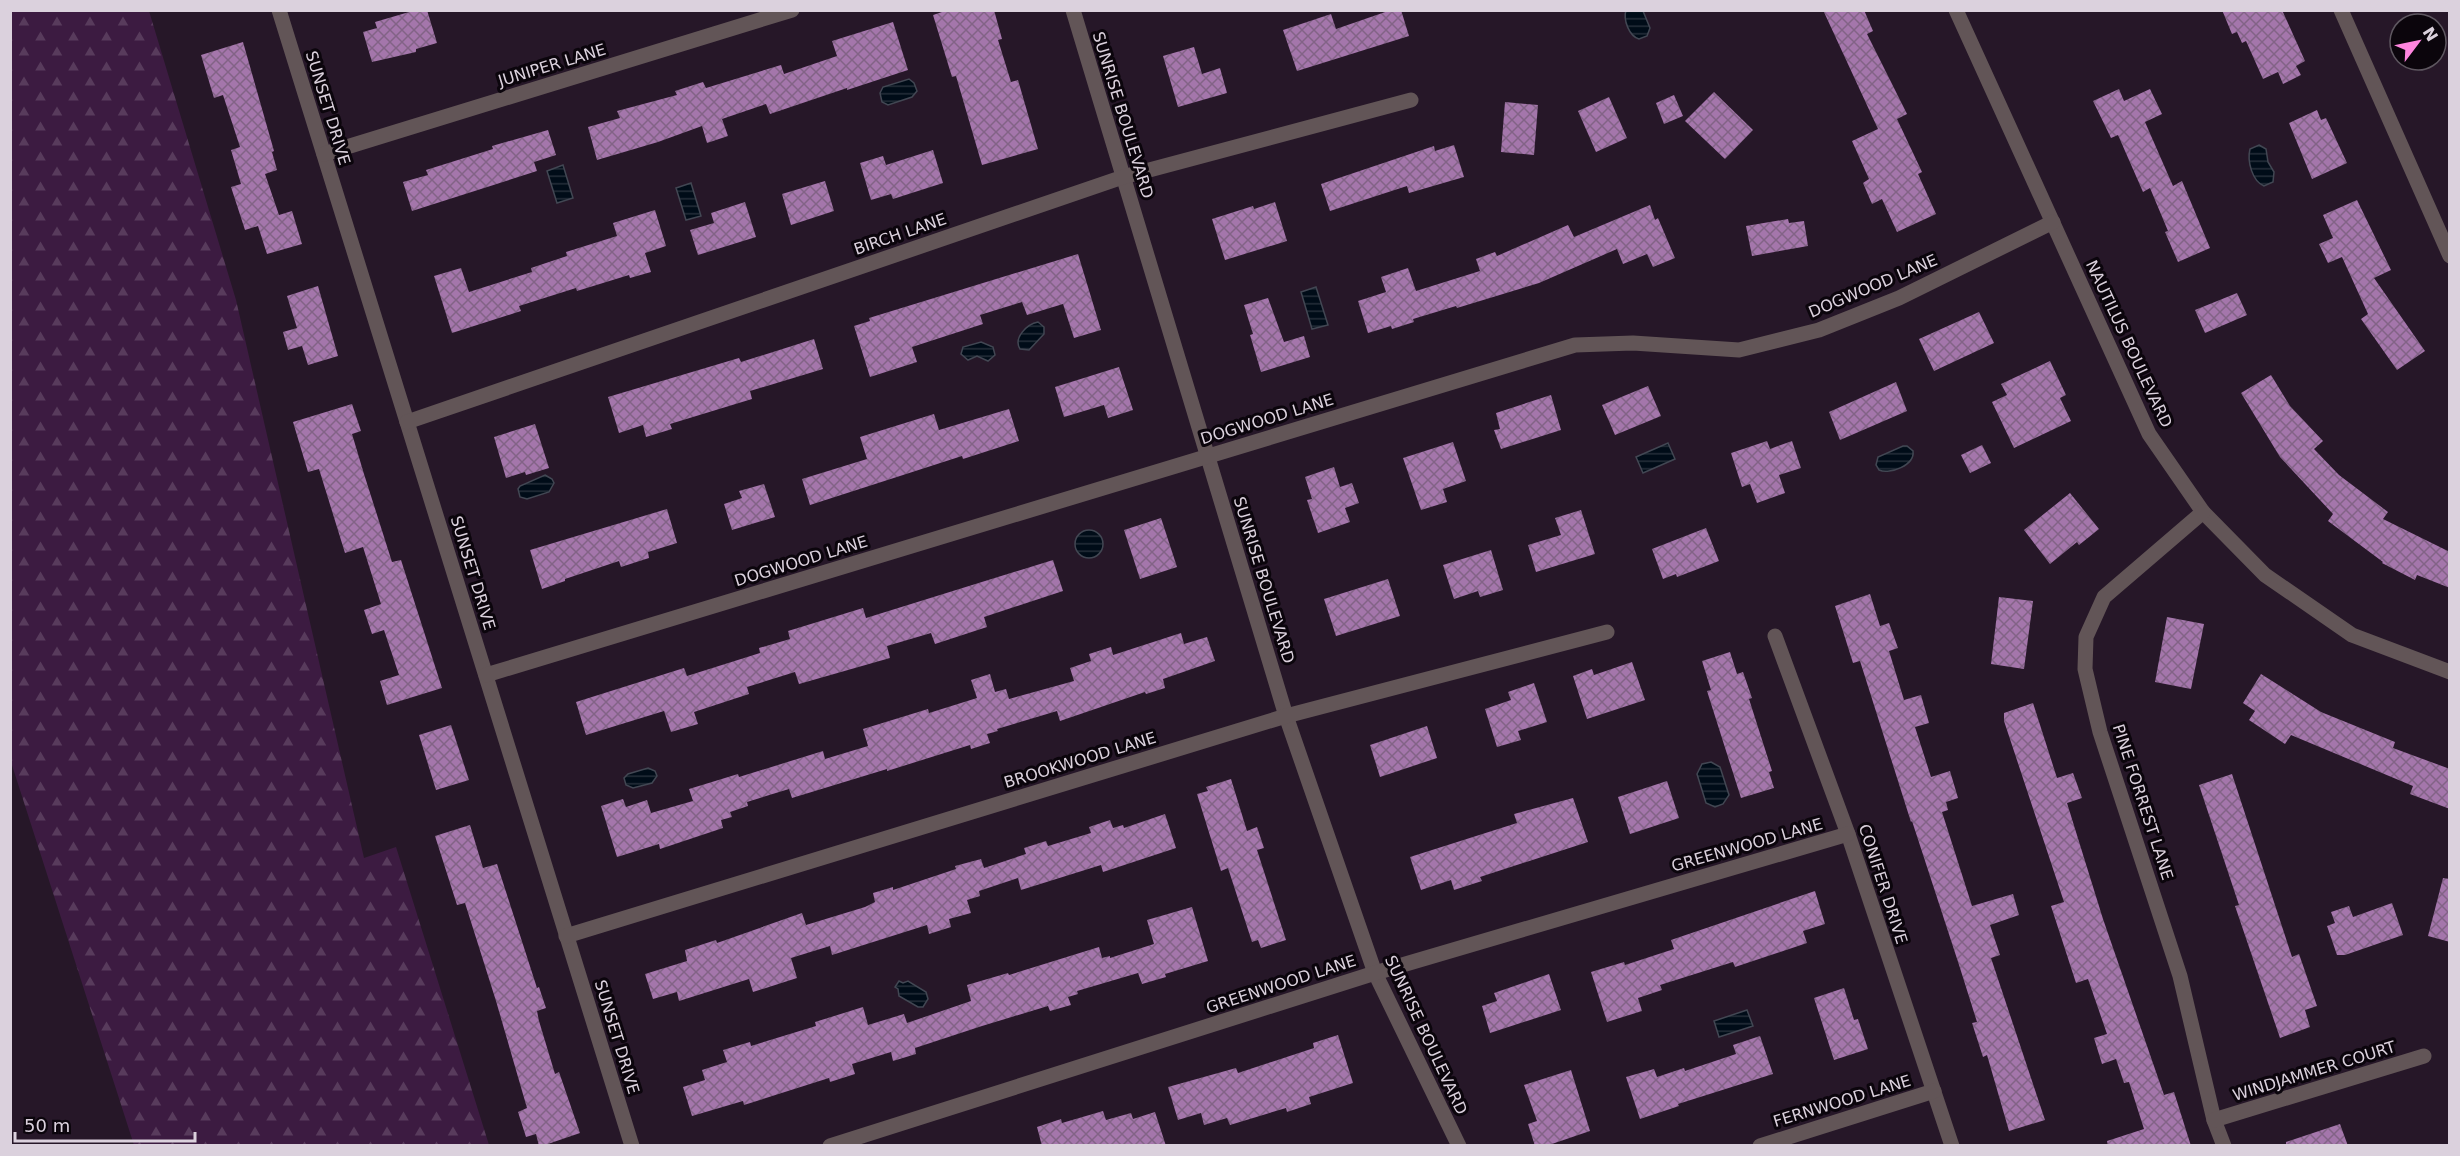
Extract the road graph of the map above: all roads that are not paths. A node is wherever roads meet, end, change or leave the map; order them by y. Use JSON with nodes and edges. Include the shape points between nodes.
{"nodes":[{"id":1,"x":279,"y":10,"type":"edge"},
{"id":2,"x":792,"y":10,"type":"edge"},
{"id":3,"x":1072,"y":10,"type":"edge"},
{"id":4,"x":1956,"y":10,"type":"edge"},
{"id":5,"x":2341,"y":10,"type":"edge"},
{"id":6,"x":1411,"y":100,"type":"dead end"},
{"id":7,"x":324,"y":154,"type":"junction"},
{"id":8,"x":1123,"y":177,"type":"junction"},
{"id":9,"x":2053,"y":222,"type":"junction"},
{"id":10,"x":2450,"y":256,"type":"edge"},
{"id":11,"x":407,"y":422,"type":"junction"},
{"id":12,"x":1207,"y":456,"type":"junction"},
{"id":13,"x":2203,"y":512,"type":"junction"},
{"id":14,"x":1607,"y":632,"type":"dead end"},
{"id":15,"x":1775,"y":636,"type":"dead end"},
{"id":16,"x":2450,"y":672,"type":"edge"},
{"id":17,"x":486,"y":675,"type":"junction"},
{"id":18,"x":1286,"y":716,"type":"junction"},
{"id":19,"x":1848,"y":834,"type":"junction"},
{"id":20,"x":567,"y":936,"type":"junction"},
{"id":21,"x":1375,"y":973,"type":"junction"},
{"id":22,"x":2424,"y":1056,"type":"dead end"},
{"id":23,"x":1934,"y":1091,"type":"junction"},
{"id":24,"x":2214,"y":1120,"type":"junction"},
{"id":25,"x":632,"y":1146,"type":"edge"},
{"id":26,"x":830,"y":1146,"type":"edge"},
{"id":27,"x":1458,"y":1146,"type":"edge"},
{"id":28,"x":1760,"y":1146,"type":"edge"},
{"id":29,"x":1952,"y":1146,"type":"edge"},
{"id":30,"x":2224,"y":1146,"type":"edge"}],
"edges":[{"from":1,"to":7,"type":"street","name":"SUNSET DRIVE"},
{"from":2,"to":7,"type":"street","name":"JUNIPER LANE"},
{"from":3,"to":8,"type":"street","name":"SUNRISE BOULEVARD"},
{"from":4,"to":9,"type":"street","name":"NAUTILUS BOULEVARD"},
{"from":5,"to":10,"type":"street"},
{"from":6,"to":8,"type":"street","name":"BIRCH LANE"},
{"from":7,"to":11,"type":"street","name":"SUNSET DRIVE"},
{"from":8,"to":11,"type":"street","name":"BIRCH LANE"},
{"from":8,"to":12,"type":"street","name":"SUNRISE BOULEVARD"},
{"from":9,"to":12,"type":"street","name":"DOGWOOD LANE","via":[[1899,298],[1819,330],[1739,350],[1633,343],[1575,345]]},
{"from":9,"to":13,"type":"street","name":"NAUTILUS BOULEVARD","via":[[2149,434]]},
{"from":11,"to":17,"type":"street","name":"SUNSET DRIVE"},
{"from":12,"to":17,"type":"street","name":"DOGWOOD LANE"},
{"from":12,"to":18,"type":"street","name":"SUNRISE BOULEVARD"},
{"from":13,"to":16,"type":"street","name":"NAUTILUS BOULEVARD","via":[[2265,575],[2352,635]]},
{"from":13,"to":24,"type":"street","name":"PINE FORREST LANE","via":[[2104,597],[2086,637],[2085,669],[2100,732],[2180,976]]},
{"from":14,"to":18,"type":"street","name":"BROOKWOOD LANE"},
{"from":15,"to":19,"type":"street","name":"CONIFER DRIVE"},
{"from":17,"to":20,"type":"street","name":"SUNSET DRIVE"},
{"from":18,"to":20,"type":"street","name":"BROOKWOOD LANE"},
{"from":18,"to":21,"type":"street","name":"SUNRISE BOULEVARD"},
{"from":19,"to":21,"type":"street","name":"GREENWOOD LANE"},
{"from":19,"to":23,"type":"street","name":"CONIFER DRIVE"},
{"from":20,"to":25,"type":"street","name":"SUNSET DRIVE"},
{"from":21,"to":26,"type":"street","name":"GREENWOOD LANE"},
{"from":21,"to":27,"type":"street","name":"SUNRISE BOULEVARD"},
{"from":22,"to":24,"type":"street","name":"WINDJAMMER COURT"},
{"from":23,"to":28,"type":"street","name":"FERNWOOD LANE"},
{"from":23,"to":29,"type":"street","name":"CONIFER DRIVE"},
{"from":24,"to":30,"type":"street","name":"PINE FORREST LANE"}]}
